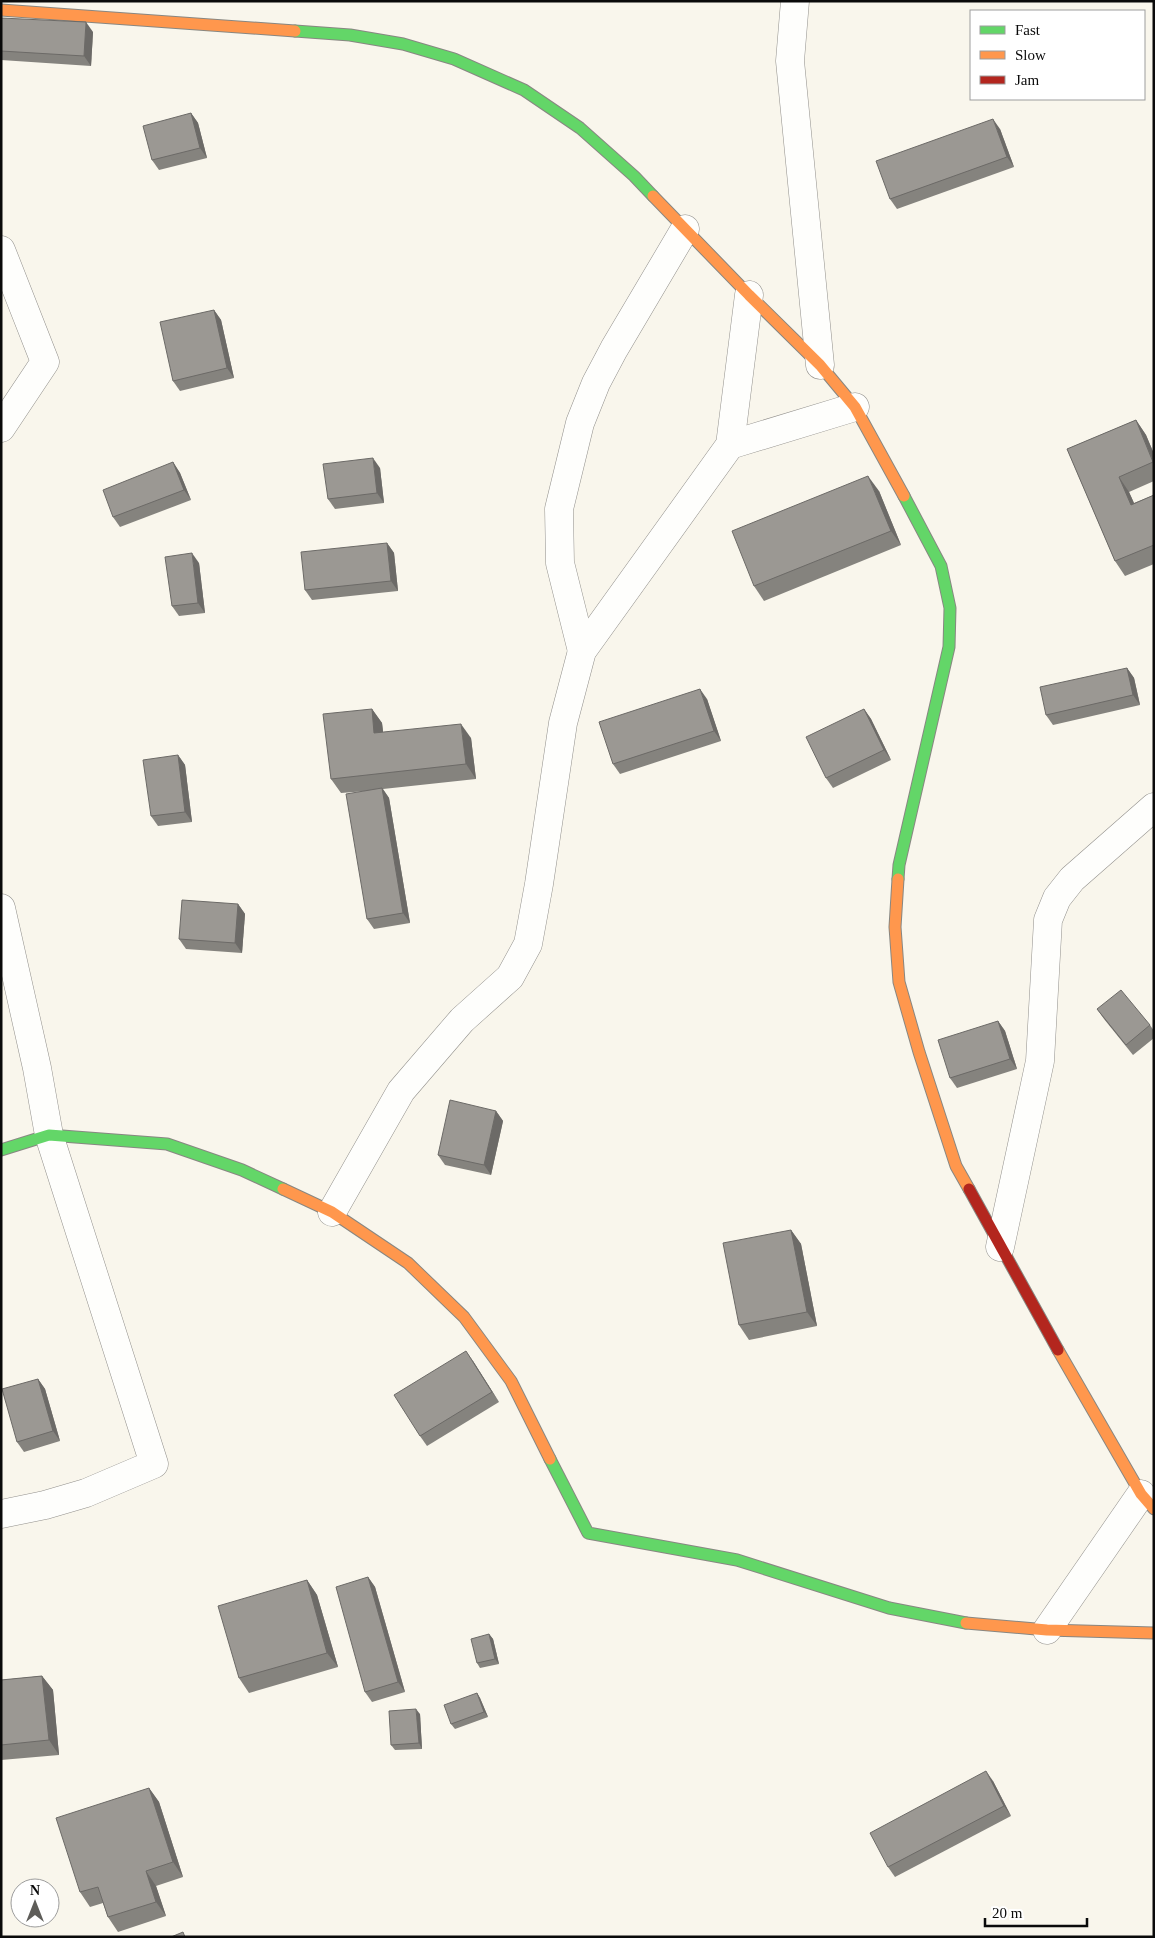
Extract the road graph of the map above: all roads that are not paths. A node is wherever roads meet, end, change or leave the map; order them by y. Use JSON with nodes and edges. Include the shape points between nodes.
{"nodes":[{"id":1,"x":795,"y":1,"type":"edge"},
{"id":2,"x":1,"y":10,"type":"edge"},
{"id":3,"x":685,"y":229,"type":"junction"},
{"id":4,"x":1,"y":250,"type":"edge"},
{"id":5,"x":749,"y":295,"type":"junction"},
{"id":6,"x":820,"y":365,"type":"junction"},
{"id":7,"x":855,"y":407,"type":"junction"},
{"id":8,"x":1,"y":428,"type":"edge"},
{"id":9,"x":730,"y":445,"type":"junction"},
{"id":10,"x":582,"y":651,"type":"junction"},
{"id":11,"x":1154,"y":807,"type":"edge"},
{"id":12,"x":1,"y":908,"type":"edge"},
{"id":13,"x":49,"y":1135,"type":"junction"},
{"id":14,"x":1,"y":1150,"type":"edge"},
{"id":15,"x":332,"y":1212,"type":"junction"},
{"id":16,"x":1000,"y":1247,"type":"junction"},
{"id":17,"x":1148,"y":1502,"type":"edge"},
{"id":18,"x":1,"y":1514,"type":"edge"},
{"id":19,"x":1047,"y":1630,"type":"junction"},
{"id":20,"x":1154,"y":1633,"type":"edge"}],
"edges":[{"from":1,"to":6,"type":"street","via":[[790,61]]},
{"from":2,"to":3,"type":"street","via":[[350,34],[403,44],[454,59],[524,90],[580,128],[634,176]]},
{"from":3,"to":5,"type":"street"},
{"from":3,"to":10,"type":"street","via":[[596,383],[580,423],[559,509],[560,563]]},
{"from":4,"to":8,"type":"street","via":[[45,362]]},
{"from":5,"to":6,"type":"street"},
{"from":5,"to":9,"type":"street"},
{"from":6,"to":7,"type":"street"},
{"from":7,"to":9,"type":"street"},
{"from":7,"to":16,"type":"street","via":[[941,566],[950,608],[949,647],[899,865],[895,927],[899,982],[956,1166]]},
{"from":9,"to":10,"type":"street"},
{"from":10,"to":15,"type":"street","via":[[563,723],[528,944],[510,977],[462,1020],[402,1091]]},
{"from":11,"to":16,"type":"street","via":[[1072,879],[1057,898],[1048,920],[1040,1061]]},
{"from":12,"to":13,"type":"street"},
{"from":13,"to":14,"type":"street"},
{"from":13,"to":15,"type":"street","via":[[167,1144],[242,1170]]},
{"from":13,"to":18,"type":"street","via":[[154,1464],[86,1493]]},
{"from":15,"to":19,"type":"street","via":[[408,1263],[464,1317],[511,1381],[588,1533],[737,1560],[889,1608],[976,1625]]},
{"from":16,"to":17,"type":"street"},
{"from":17,"to":19,"type":"street"},
{"from":19,"to":20,"type":"street"}]}
